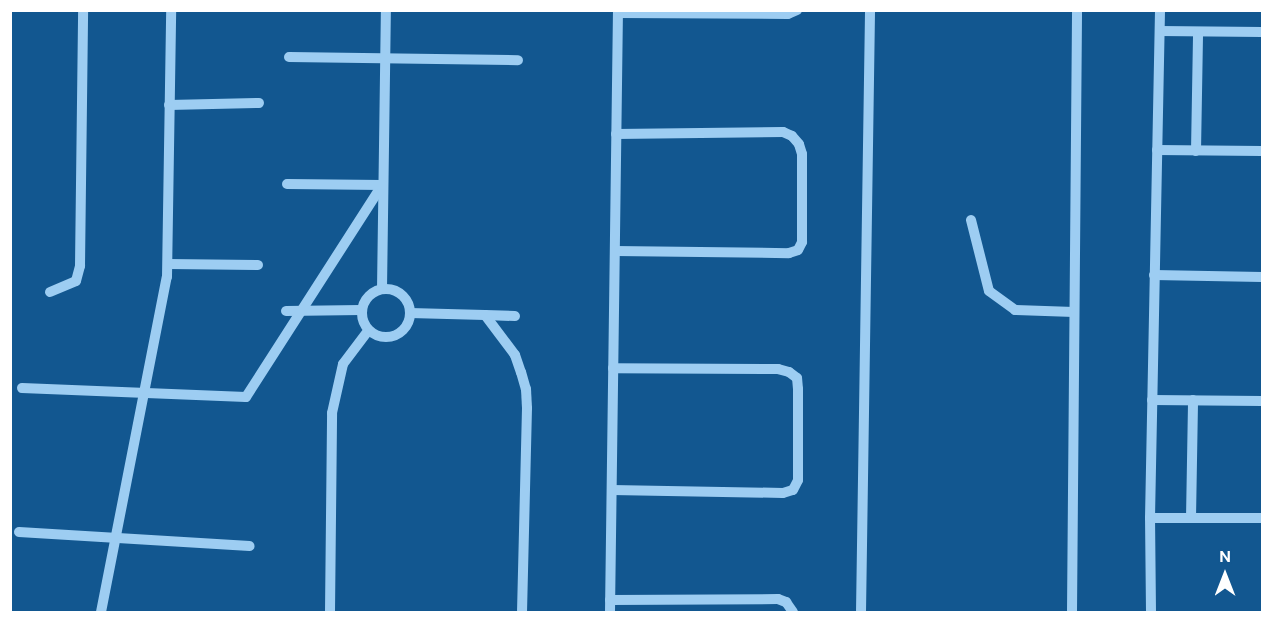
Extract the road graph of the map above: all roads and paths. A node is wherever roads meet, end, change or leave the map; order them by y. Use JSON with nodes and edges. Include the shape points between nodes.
{"nodes":[{"id":1,"x":83,"y":10,"type":"edge"},
{"id":2,"x":171,"y":10,"type":"edge"},
{"id":3,"x":386,"y":10,"type":"edge"},
{"id":4,"x":797,"y":10,"type":"edge"},
{"id":5,"x":870,"y":10,"type":"edge"},
{"id":6,"x":1077,"y":10,"type":"edge"},
{"id":7,"x":1160,"y":10,"type":"edge"},
{"id":8,"x":618,"y":12,"type":"edge"},
{"id":9,"x":1160,"y":31,"type":"junction"},
{"id":10,"x":1198,"y":32,"type":"junction"},
{"id":11,"x":1263,"y":32,"type":"edge"},
{"id":12,"x":289,"y":57,"type":"dead end"},
{"id":13,"x":385,"y":58,"type":"junction"},
{"id":14,"x":518,"y":60,"type":"dead end"},
{"id":15,"x":259,"y":104,"type":"dead end"},
{"id":16,"x":169,"y":105,"type":"junction"},
{"id":17,"x":616,"y":134,"type":"junction"},
{"id":18,"x":1157,"y":150,"type":"junction"},
{"id":19,"x":1196,"y":151,"type":"junction"},
{"id":20,"x":1263,"y":151,"type":"edge"},
{"id":21,"x":287,"y":184,"type":"dead end"},
{"id":22,"x":382,"y":185,"type":"junction"},
{"id":23,"x":971,"y":220,"type":"dead end"},
{"id":24,"x":615,"y":251,"type":"junction"},
{"id":25,"x":168,"y":264,"type":"junction"},
{"id":26,"x":258,"y":266,"type":"dead end"},
{"id":27,"x":1154,"y":275,"type":"junction"},
{"id":28,"x":1263,"y":277,"type":"edge"},
{"id":29,"x":382,"y":289,"type":"junction"},
{"id":30,"x":50,"y":292,"type":"dead end"},
{"id":31,"x":361,"y":310,"type":"junction"},
{"id":32,"x":286,"y":311,"type":"dead end"},
{"id":33,"x":1074,"y":312,"type":"junction"},
{"id":34,"x":410,"y":313,"type":"junction"},
{"id":35,"x":485,"y":315,"type":"junction"},
{"id":36,"x":515,"y":316,"type":"dead end"},
{"id":37,"x":368,"y":331,"type":"junction"},
{"id":38,"x":613,"y":368,"type":"junction"},
{"id":39,"x":22,"y":388,"type":"dead end"},
{"id":40,"x":146,"y":394,"type":"junction"},
{"id":41,"x":1152,"y":400,"type":"junction"},
{"id":42,"x":1193,"y":400,"type":"junction"},
{"id":43,"x":1263,"y":401,"type":"edge"},
{"id":44,"x":612,"y":490,"type":"junction"},
{"id":45,"x":1149,"y":518,"type":"junction"},
{"id":46,"x":1191,"y":518,"type":"junction"},
{"id":47,"x":1263,"y":518,"type":"edge"},
{"id":48,"x":19,"y":532,"type":"dead end"},
{"id":49,"x":116,"y":537,"type":"junction"},
{"id":50,"x":250,"y":546,"type":"dead end"},
{"id":51,"x":610,"y":600,"type":"junction"},
{"id":52,"x":101,"y":612,"type":"edge"},
{"id":53,"x":330,"y":612,"type":"edge"},
{"id":54,"x":522,"y":612,"type":"edge"},
{"id":55,"x":610,"y":612,"type":"edge"},
{"id":56,"x":794,"y":612,"type":"edge"},
{"id":57,"x":861,"y":612,"type":"edge"},
{"id":58,"x":1072,"y":612,"type":"edge"},
{"id":59,"x":1151,"y":612,"type":"edge"}],
"edges":[{"from":1,"to":30,"type":"street","via":[[80,266],[76,281]]},
{"from":2,"to":16,"type":"street"},
{"from":3,"to":13,"type":"street"},
{"from":4,"to":8,"type":"street","via":[[788,14]]},
{"from":5,"to":57,"type":"street"},
{"from":6,"to":33,"type":"street"},
{"from":7,"to":9,"type":"street"},
{"from":8,"to":17,"type":"street"},
{"from":9,"to":10,"type":"street"},
{"from":9,"to":18,"type":"street"},
{"from":10,"to":11,"type":"street"},
{"from":10,"to":19,"type":"street"},
{"from":12,"to":13,"type":"street"},
{"from":13,"to":14,"type":"street"},
{"from":13,"to":22,"type":"street"},
{"from":15,"to":16,"type":"street"},
{"from":16,"to":25,"type":"street"},
{"from":17,"to":24,"type":"street"},
{"from":17,"to":24,"type":"street","via":[[783,132],[792,136],[802,154],[802,242],[798,250],[789,253]]},
{"from":18,"to":19,"type":"street"},
{"from":18,"to":27,"type":"street"},
{"from":19,"to":20,"type":"street"},
{"from":21,"to":22,"type":"street"},
{"from":22,"to":29,"type":"street"},
{"from":22,"to":40,"type":"street","via":[[246,397]]},
{"from":23,"to":33,"type":"street","via":[[989,291],[1015,310]]},
{"from":24,"to":38,"type":"street"},
{"from":25,"to":26,"type":"street"},
{"from":25,"to":40,"type":"street"},
{"from":27,"to":28,"type":"street"},
{"from":27,"to":41,"type":"street"},
{"from":29,"to":31,"type":"street","via":[[368,296]]},
{"from":29,"to":34,"type":"street","via":[[405,297]]},
{"from":31,"to":32,"type":"street"},
{"from":31,"to":37,"type":"street"},
{"from":33,"to":58,"type":"street"},
{"from":34,"to":35,"type":"street"},
{"from":34,"to":37,"type":"street","via":[[405,328],[392,337],[383,338]]},
{"from":35,"to":36,"type":"street"},
{"from":35,"to":54,"type":"street","via":[[515,355],[526,389]]},
{"from":37,"to":53,"type":"street","via":[[343,364],[332,413]]},
{"from":38,"to":44,"type":"street"},
{"from":38,"to":44,"type":"street","via":[[789,372],[797,378],[798,389],[798,480],[792,490],[783,493]]},
{"from":39,"to":40,"type":"street"},
{"from":40,"to":49,"type":"street"},
{"from":41,"to":42,"type":"street"},
{"from":41,"to":45,"type":"street"},
{"from":42,"to":43,"type":"street"},
{"from":42,"to":46,"type":"street"},
{"from":44,"to":51,"type":"street"},
{"from":45,"to":46,"type":"street"},
{"from":45,"to":59,"type":"street"},
{"from":46,"to":47,"type":"street"},
{"from":48,"to":49,"type":"street"},
{"from":49,"to":50,"type":"street"},
{"from":49,"to":52,"type":"street"},
{"from":51,"to":55,"type":"street"},
{"from":51,"to":56,"type":"street","via":[[778,600],[786,602]]}]}
